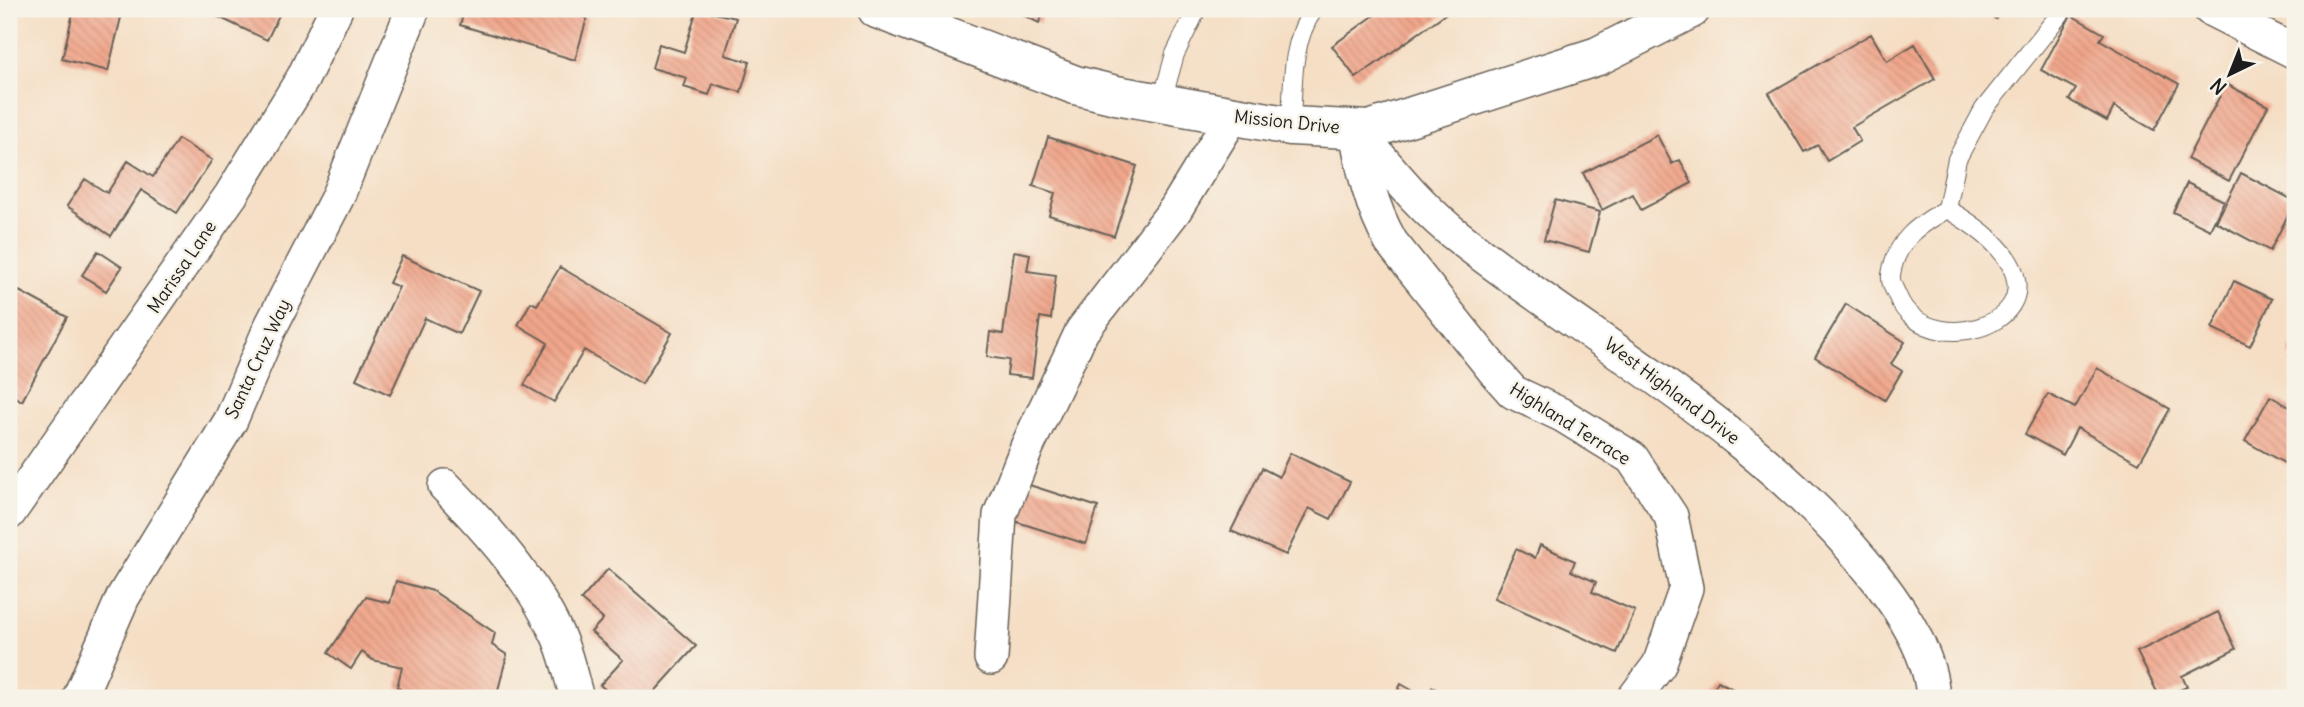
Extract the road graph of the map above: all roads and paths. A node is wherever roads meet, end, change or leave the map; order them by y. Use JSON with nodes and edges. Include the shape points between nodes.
{"nodes":[{"id":1,"x":336,"y":9,"type":"edge"},
{"id":2,"x":413,"y":9,"type":"edge"},
{"id":3,"x":877,"y":9,"type":"edge"},
{"id":4,"x":1197,"y":9,"type":"edge"},
{"id":5,"x":1314,"y":9,"type":"edge"},
{"id":6,"x":1691,"y":9,"type":"edge"},
{"id":7,"x":2064,"y":9,"type":"edge"},
{"id":8,"x":2210,"y":9,"type":"edge"},
{"id":9,"x":2295,"y":52,"type":"edge"},
{"id":10,"x":1161,"y":104,"type":"junction"},
{"id":11,"x":1232,"y":117,"type":"junction"},
{"id":12,"x":1291,"y":126,"type":"junction"},
{"id":13,"x":1355,"y":128,"type":"junction"},
{"id":14,"x":1947,"y":209,"type":"junction"},
{"id":15,"x":445,"y":486,"type":"dead end"},
{"id":16,"x":9,"y":513,"type":"edge"},
{"id":17,"x":990,"y":658,"type":"dead end"},
{"id":18,"x":79,"y":698,"type":"edge"},
{"id":19,"x":577,"y":698,"type":"edge"},
{"id":20,"x":1634,"y":698,"type":"edge"},
{"id":21,"x":1933,"y":698,"type":"edge"}],
"edges":[{"from":1,"to":16,"type":"street","name":"Marissa Lane","via":[[303,78],[231,195]]},
{"from":2,"to":18,"type":"street","name":"Santa Cruz Way","via":[[341,188],[271,326],[231,419],[123,597]]},
{"from":3,"to":10,"type":"street","name":"Mission Drive","via":[[1075,85]]},
{"from":4,"to":10,"type":"lane","via":[[1175,54]]},
{"from":5,"to":12,"type":"lane","via":[[1306,19],[1294,60]]},
{"from":6,"to":13,"type":"street","name":"Mission Drive","via":[[1598,56],[1369,130]]},
{"from":7,"to":14,"type":"lane","via":[[1984,109],[1957,159]]},
{"from":8,"to":9,"type":"street"},
{"from":10,"to":11,"type":"street","name":"Mission Drive"},
{"from":11,"to":12,"type":"street","name":"Mission Drive"},
{"from":11,"to":17,"type":"street","via":[[1175,210],[1082,331],[1027,447],[1000,515]]},
{"from":12,"to":13,"type":"street","name":"Mission Drive"},
{"from":13,"to":20,"type":"street","name":"Highland Terrace","via":[[1377,218],[1413,272],[1513,393],[1562,415],[1632,458],[1671,516],[1686,588],[1659,665]]},
{"from":13,"to":21,"type":"street","name":"West Highland Drive","via":[[1460,238],[1729,430],[1846,538],[1898,606],[1917,642]]},
{"from":14,"to":14,"type":"lane","via":[[1999,247],[2017,275],[2017,298],[1997,321],[1969,332],[1925,326],[1902,308],[1890,278],[1897,250],[1916,226]]},
{"from":15,"to":19,"type":"street","via":[[485,527],[527,583],[558,637]]}]}
